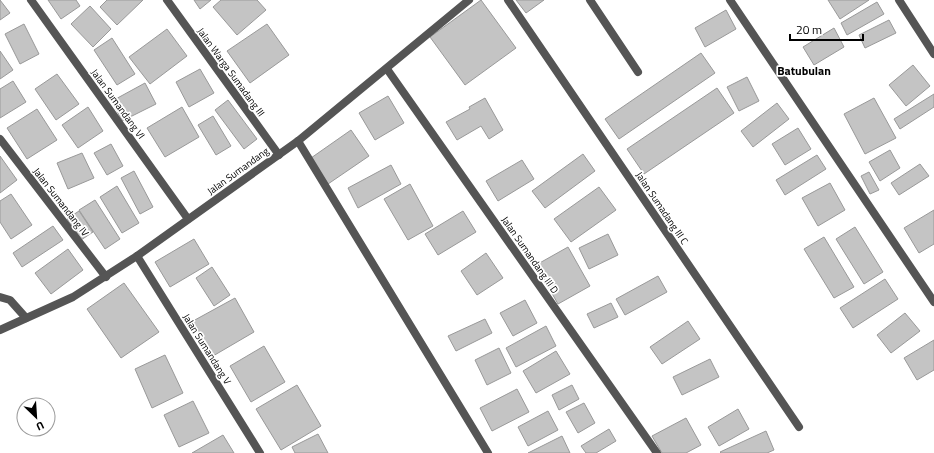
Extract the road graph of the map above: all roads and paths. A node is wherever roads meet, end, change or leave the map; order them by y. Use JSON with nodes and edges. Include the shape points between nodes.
{"nodes":[{"id":1,"x":31,"y":0,"type":"edge"},
{"id":2,"x":167,"y":0,"type":"edge"},
{"id":3,"x":469,"y":0,"type":"edge"},
{"id":4,"x":508,"y":0,"type":"edge"},
{"id":5,"x":590,"y":0,"type":"edge"},
{"id":6,"x":730,"y":0,"type":"edge"},
{"id":7,"x":899,"y":0,"type":"edge"},
{"id":8,"x":934,"y":54,"type":"edge"},
{"id":9,"x":387,"y":69,"type":"junction"},
{"id":10,"x":638,"y":72,"type":"dead end"},
{"id":11,"x":0,"y":139,"type":"edge"},
{"id":12,"x":298,"y":141,"type":"junction"},
{"id":13,"x":279,"y":155,"type":"junction"},
{"id":14,"x":188,"y":219,"type":"junction"},
{"id":15,"x":137,"y":256,"type":"junction"},
{"id":16,"x":106,"y":277,"type":"junction"},
{"id":17,"x":0,"y":297,"type":"edge"},
{"id":18,"x":934,"y":302,"type":"edge"},
{"id":19,"x":26,"y":318,"type":"junction"},
{"id":20,"x":0,"y":330,"type":"edge"},
{"id":21,"x":799,"y":427,"type":"dead end"},
{"id":22,"x":260,"y":453,"type":"edge"},
{"id":23,"x":488,"y":453,"type":"edge"},
{"id":24,"x":657,"y":453,"type":"edge"}],
"edges":[{"from":1,"to":14,"type":"street","name":"Jalan Sumandang VI"},
{"from":2,"to":13,"type":"street","name":"Jalan Warga Sumadang III"},
{"from":3,"to":9,"type":"street","name":"Jalan Sumandang"},
{"from":4,"to":21,"type":"street","name":"Jalan Sumadang III C"},
{"from":5,"to":10,"type":"street"},
{"from":6,"to":18,"type":"street"},
{"from":7,"to":8,"type":"street"},
{"from":9,"to":12,"type":"street","name":"Jalan Sumandang"},
{"from":9,"to":24,"type":"street","name":"Jalan Sumandang III D"},
{"from":11,"to":16,"type":"street","name":"Jalan Sumandang IV"},
{"from":12,"to":13,"type":"street","name":"Jalan Sumandang"},
{"from":12,"to":23,"type":"street"},
{"from":13,"to":14,"type":"street","name":"Jalan Sumandang"},
{"from":14,"to":15,"type":"street","name":"Jalan Sumandang"},
{"from":15,"to":16,"type":"street","name":"Jalan Sumandang"},
{"from":15,"to":22,"type":"street","name":"Jalan Sumandang V"},
{"from":16,"to":19,"type":"street","name":"Jalan Sumandang","via":[[73,297]]},
{"from":17,"to":19,"type":"street","via":[[10,300]]},
{"from":19,"to":20,"type":"street","name":"Jalan Sumandang"}]}
